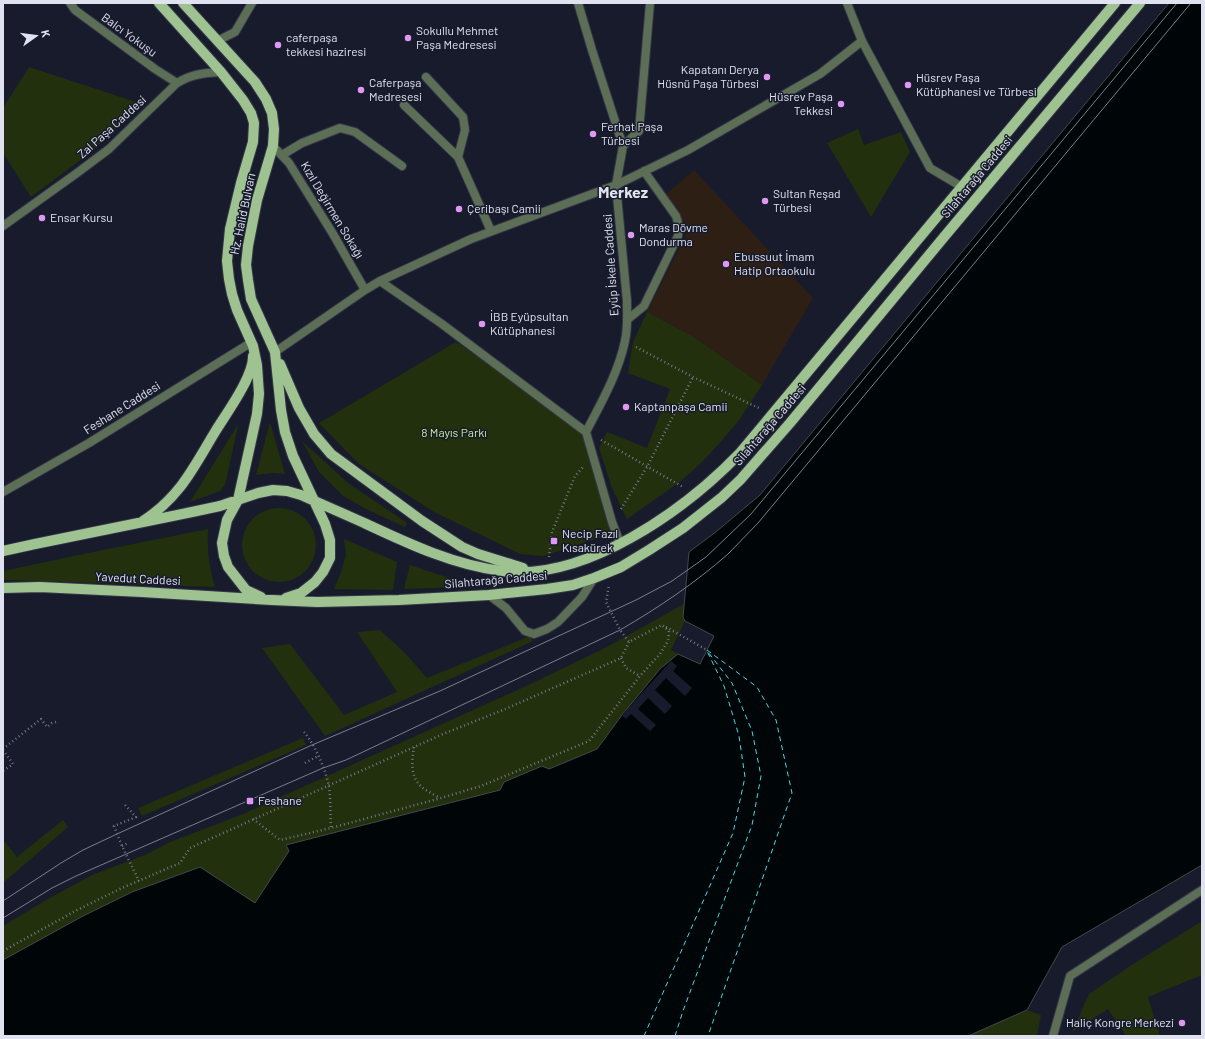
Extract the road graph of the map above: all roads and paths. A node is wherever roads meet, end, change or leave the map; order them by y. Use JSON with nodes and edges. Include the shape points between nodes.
{"nodes":[{"id":1,"x":70,"y":3,"type":"edge"},
{"id":2,"x":159,"y":3,"type":"edge"},
{"id":3,"x":183,"y":3,"type":"edge"},
{"id":4,"x":252,"y":3,"type":"edge"},
{"id":5,"x":578,"y":3,"type":"edge"},
{"id":6,"x":650,"y":3,"type":"edge"},
{"id":7,"x":847,"y":3,"type":"edge"},
{"id":8,"x":1115,"y":3,"type":"edge"},
{"id":9,"x":1140,"y":3,"type":"edge"},
{"id":10,"x":217,"y":41,"type":"junction"},
{"id":11,"x":862,"y":41,"type":"junction"},
{"id":12,"x":221,"y":72,"type":"junction"},
{"id":13,"x":426,"y":77,"type":"dead end"},
{"id":14,"x":177,"y":83,"type":"junction"},
{"id":15,"x":404,"y":105,"type":"dead end"},
{"id":16,"x":274,"y":146,"type":"junction"},
{"id":17,"x":623,"y":146,"type":"junction"},
{"id":18,"x":282,"y":155,"type":"junction"},
{"id":19,"x":458,"y":157,"type":"junction"},
{"id":20,"x":402,"y":166,"type":"dead end"},
{"id":21,"x":644,"y":171,"type":"junction"},
{"id":22,"x":616,"y":185,"type":"junction"},
{"id":23,"x":962,"y":187,"type":"junction"},
{"id":24,"x":3,"y":226,"type":"edge"},
{"id":25,"x":492,"y":231,"type":"junction"},
{"id":26,"x":380,"y":281,"type":"junction"},
{"id":27,"x":365,"y":290,"type":"junction"},
{"id":28,"x":628,"y":320,"type":"junction"},
{"id":29,"x":625,"y":341,"type":"junction"},
{"id":30,"x":252,"y":344,"type":"junction"},
{"id":31,"x":275,"y":352,"type":"junction"},
{"id":32,"x":693,"y":376,"type":"junction"},
{"id":33,"x":772,"y":414,"type":"junction"},
{"id":34,"x":586,"y":432,"type":"junction"},
{"id":35,"x":593,"y":456,"type":"junction"},
{"id":36,"x":647,"y":467,"type":"junction"},
{"id":37,"x":3,"y":492,"type":"edge"},
{"id":38,"x":696,"y":494,"type":"junction"},
{"id":39,"x":238,"y":500,"type":"junction"},
{"id":40,"x":313,"y":501,"type":"junction"},
{"id":41,"x":612,"y":522,"type":"junction"},
{"id":42,"x":137,"y":524,"type":"junction"},
{"id":43,"x":620,"y":544,"type":"junction"},
{"id":44,"x":3,"y":551,"type":"edge"},
{"id":45,"x":547,"y":569,"type":"junction"},
{"id":46,"x":531,"y":571,"type":"junction"},
{"id":47,"x":610,"y":571,"type":"junction"},
{"id":48,"x":594,"y":578,"type":"junction"},
{"id":49,"x":3,"y":588,"type":"edge"},
{"id":50,"x":490,"y":595,"type":"junction"},
{"id":51,"x":272,"y":600,"type":"junction"},
{"id":52,"x":662,"y":625,"type":"junction"},
{"id":53,"x":629,"y":642,"type":"junction"},
{"id":54,"x":706,"y":650,"type":"dead end"},
{"id":55,"x":621,"y":658,"type":"junction"},
{"id":56,"x":640,"y":676,"type":"junction"},
{"id":57,"x":56,"y":722,"type":"dead end"},
{"id":58,"x":304,"y":732,"type":"dead end"},
{"id":59,"x":414,"y":747,"type":"junction"},
{"id":60,"x":3,"y":750,"type":"edge"},
{"id":61,"x":318,"y":756,"type":"junction"},
{"id":62,"x":305,"y":763,"type":"dead end"},
{"id":63,"x":3,"y":771,"type":"edge"},
{"id":64,"x":329,"y":786,"type":"junction"},
{"id":65,"x":441,"y":798,"type":"junction"},
{"id":66,"x":125,"y":806,"type":"dead end"},
{"id":67,"x":253,"y":819,"type":"junction"},
{"id":68,"x":331,"y":828,"type":"junction"},
{"id":69,"x":128,"y":843,"type":"dead end"},
{"id":70,"x":122,"y":846,"type":"junction"},
{"id":71,"x":139,"y":881,"type":"junction"},
{"id":72,"x":1202,"y":890,"type":"edge"},
{"id":73,"x":3,"y":951,"type":"edge"},
{"id":74,"x":1054,"y":1036,"type":"edge"}],
"edges":[{"from":1,"to":14,"type":"street","name":"Balcı Yokuşu","via":[[75,10]]},
{"from":2,"to":12,"type":"main road","name":"Hz. Halid Bulvarı"},
{"from":3,"to":10,"type":"main road","name":"Hz. Halid Bulvarı"},
{"from":4,"to":10,"type":"street","via":[[235,32]]},
{"from":5,"to":17,"type":"street"},
{"from":6,"to":17,"type":"street","via":[[639,131]]},
{"from":7,"to":11,"type":"street"},
{"from":8,"to":23,"type":"main road","name":"Silahtarağa Caddesi"},
{"from":9,"to":47,"type":"main road","name":"Silahtarağa Caddesi","via":[[741,479],[683,528],[621,567]]},
{"from":10,"to":16,"type":"main road","name":"Hz. Halid Bulvarı","via":[[255,82],[266,98],[272,113]]},
{"from":11,"to":21,"type":"street","via":[[820,74],[688,150]]},
{"from":11,"to":23,"type":"street","via":[[930,168]]},
{"from":12,"to":14,"type":"street","name":"Zal Paşa Caddesi","via":[[194,75]]},
{"from":12,"to":30,"type":"main road","name":"Hz. Halid Bulvarı","via":[[243,100],[254,123],[253,142],[230,229],[227,261],[232,294]]},
{"from":13,"to":19,"type":"street","via":[[463,117],[465,130]]},
{"from":14,"to":24,"type":"street","name":"Zal Paşa Caddesi","via":[[109,149]]},
{"from":15,"to":19,"type":"street"},
{"from":16,"to":18,"type":"street","name":"Kızıl Değirmen Sokağı"},
{"from":16,"to":31,"type":"main road","name":"Hz. Halid Bulvarı","via":[[258,200],[246,265],[251,298]]},
{"from":17,"to":22,"type":"street","name":"Eyüp İskele Caddesi"},
{"from":18,"to":20,"type":"street","via":[[302,143],[340,128],[355,132]]},
{"from":18,"to":27,"type":"street","name":"Kızıl Değirmen Sokağı","via":[[333,234]]},
{"from":19,"to":25,"type":"street"},
{"from":21,"to":22,"type":"street"},
{"from":21,"to":28,"type":"street","via":[[676,216],[679,230],[644,306]]},
{"from":22,"to":25,"type":"street"},
{"from":22,"to":28,"type":"street","name":"Eyüp İskele Caddesi"},
{"from":23,"to":33,"type":"main road","name":"Silahtarağa Caddesi"},
{"from":25,"to":26,"type":"street"},
{"from":26,"to":27,"type":"street"},
{"from":26,"to":34,"type":"street"},
{"from":27,"to":31,"type":"street"},
{"from":28,"to":29,"type":"street","name":"Eyüp İskele Caddesi"},
{"from":29,"to":32,"type":"path"},
{"from":29,"to":34,"type":"street","name":"Eyüp İskele Caddesi","via":[[614,377]]},
{"from":30,"to":37,"type":"street","name":"Feshane Caddesi"},
{"from":30,"to":39,"type":"main road","name":"Hz. Halid Bulvarı","via":[[257,365],[259,394]]},
{"from":30,"to":42,"type":"main road","via":[[254,363],[239,394],[192,471],[167,502]]},
{"from":31,"to":40,"type":"main road","name":"Hz. Halid Bulvarı","via":[[285,432]]},
{"from":31,"to":46,"type":"main road","via":[[299,408],[314,434],[331,454],[422,521],[462,546],[478,554]]},
{"from":32,"to":33,"type":"path"},
{"from":32,"to":36,"type":"path"},
{"from":33,"to":38,"type":"main road","name":"Silahtarağa Caddesi","via":[[740,453]]},
{"from":34,"to":35,"type":"street"},
{"from":34,"to":36,"type":"path"},
{"from":35,"to":41,"type":"street"},
{"from":35,"to":45,"type":"path","via":[[575,476],[552,532]]},
{"from":36,"to":38,"type":"path"},
{"from":36,"to":41,"type":"path"},
{"from":38,"to":43,"type":"main road","name":"Silahtarağa Caddesi"},
{"from":39,"to":40,"type":"main road","via":[[273,490],[287,491]]},
{"from":39,"to":42,"type":"main road"},
{"from":39,"to":51,"type":"main road","via":[[227,520],[222,543],[224,556],[228,567],[246,590]]},
{"from":40,"to":46,"type":"main road","name":"Silahtarağa Caddesi","via":[[390,536],[450,559],[504,571]]},
{"from":40,"to":51,"type":"main road","via":[[327,529],[330,558],[315,582],[301,593]]},
{"from":41,"to":43,"type":"street"},
{"from":42,"to":44,"type":"main road"},
{"from":43,"to":45,"type":"main road","name":"Silahtarağa Caddesi","via":[[584,560]]},
{"from":45,"to":46,"type":"main road","name":"Silahtarağa Caddesi"},
{"from":47,"to":48,"type":"main road","name":"Silahtarağa Caddesi"},
{"from":47,"to":53,"type":"path","via":[[606,602]]},
{"from":48,"to":50,"type":"main road","name":"Silahtarağa Caddesi","via":[[567,586]]},
{"from":48,"to":50,"type":"street","via":[[582,597],[558,622],[534,634],[525,631],[506,608]]},
{"from":49,"to":51,"type":"main road","name":"Yavedut Caddesi","via":[[40,587]]},
{"from":50,"to":51,"type":"main road","name":"Silahtarağa Caddesi","via":[[317,602]]},
{"from":52,"to":53,"type":"path"},
{"from":52,"to":54,"type":"path"},
{"from":52,"to":56,"type":"path","via":[[669,631],[668,641]]},
{"from":53,"to":55,"type":"path"},
{"from":55,"to":56,"type":"path","via":[[626,668]]},
{"from":55,"to":59,"type":"path"},
{"from":56,"to":65,"type":"path","via":[[589,741],[481,786]]},
{"from":57,"to":60,"type":"path","via":[[47,727],[41,719]]},
{"from":58,"to":61,"type":"path"},
{"from":59,"to":64,"type":"path"},
{"from":59,"to":65,"type":"path","via":[[413,772],[419,785]]},
{"from":60,"to":63,"type":"path","via":[[13,764]]},
{"from":61,"to":62,"type":"path"},
{"from":61,"to":64,"type":"path"},
{"from":64,"to":67,"type":"path"},
{"from":64,"to":68,"type":"path"},
{"from":65,"to":68,"type":"path"},
{"from":66,"to":70,"type":"path","via":[[136,817],[114,826]]},
{"from":67,"to":68,"type":"path","via":[[280,840]]},
{"from":67,"to":71,"type":"path","via":[[190,848],[180,863]]},
{"from":69,"to":70,"type":"path"},
{"from":70,"to":71,"type":"path"},
{"from":71,"to":73,"type":"path","via":[[77,910]]},
{"from":72,"to":74,"type":"street","via":[[1070,976]]}]}
